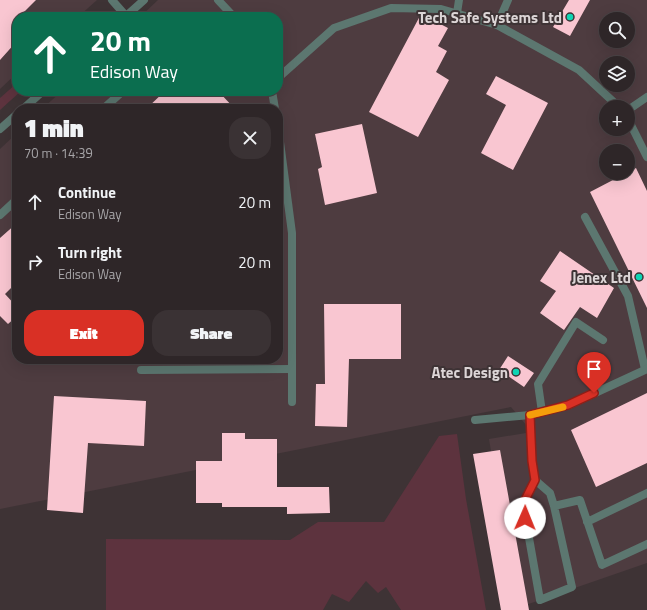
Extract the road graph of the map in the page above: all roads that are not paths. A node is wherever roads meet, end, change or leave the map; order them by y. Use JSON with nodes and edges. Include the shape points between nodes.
{"nodes":[{"id":1,"x":112,"y":0,"type":"edge"},
{"id":2,"x":144,"y":0,"type":"edge"},
{"id":3,"x":218,"y":0,"type":"edge"},
{"id":4,"x":459,"y":0,"type":"edge"},
{"id":5,"x":508,"y":0,"type":"edge"},
{"id":6,"x":121,"y":12,"type":"edge"},
{"id":7,"x":131,"y":12,"type":"edge"},
{"id":8,"x":229,"y":12,"type":"edge"},
{"id":9,"x":457,"y":13,"type":"junction"},
{"id":10,"x":497,"y":24,"type":"junction"},
{"id":11,"x":283,"y":74,"type":"edge"},
{"id":12,"x":37,"y":96,"type":"edge"},
{"id":13,"x":117,"y":96,"type":"edge"},
{"id":14,"x":647,"y":96,"type":"edge"},
{"id":15,"x":611,"y":100,"type":"edge"},
{"id":16,"x":29,"y":104,"type":"edge"},
{"id":17,"x":109,"y":104,"type":"edge"},
{"id":18,"x":635,"y":105,"type":"edge"},
{"id":19,"x":12,"y":119,"type":"edge"},
{"id":20,"x":0,"y":130,"type":"edge"},
{"id":21,"x":635,"y":133,"type":"edge"},
{"id":22,"x":647,"y":157,"type":"edge"},
{"id":23,"x":283,"y":165,"type":"edge"},
{"id":24,"x":12,"y":204,"type":"edge"},
{"id":25,"x":0,"y":215,"type":"edge"},
{"id":26,"x":585,"y":217,"type":"dead end"},
{"id":27,"x":603,"y":340,"type":"dead end"},
{"id":28,"x":292,"y":369,"type":"junction"},
{"id":29,"x":646,"y":369,"type":"edge"},
{"id":30,"x":141,"y":370,"type":"dead end"},
{"id":31,"x":292,"y":402,"type":"dead end"},
{"id":32,"x":542,"y":412,"type":"junction"},
{"id":33,"x":530,"y":415,"type":"junction"},
{"id":34,"x":475,"y":420,"type":"dead end"},
{"id":35,"x":535,"y":480,"type":"junction"},
{"id":36,"x":647,"y":493,"type":"edge"},
{"id":37,"x":554,"y":506,"type":"junction"},
{"id":38,"x":587,"y":522,"type":"junction"},
{"id":39,"x":647,"y":544,"type":"edge"}],
"edges":[{"from":1,"to":6,"type":"street"},
{"from":2,"to":7,"type":"street"},
{"from":3,"to":8,"type":"street"},
{"from":4,"to":9,"type":"street"},
{"from":5,"to":10,"type":"street"},
{"from":9,"to":10,"type":"street"},
{"from":9,"to":11,"type":"street","via":[[441,9],[391,8],[334,28]]},
{"from":10,"to":15,"type":"street","via":[[579,70]]},
{"from":12,"to":16,"type":"street"},
{"from":13,"to":17,"type":"street"},
{"from":14,"to":18,"type":"street"},
{"from":19,"to":20,"type":"street"},
{"from":21,"to":22,"type":"street"},
{"from":23,"to":28,"type":"street","via":[[292,233]]},
{"from":24,"to":25,"type":"street"},
{"from":26,"to":29,"type":"street","via":[[628,296]]},
{"from":27,"to":32,"type":"street","via":[[576,322],[538,384]]},
{"from":28,"to":30,"type":"street"},
{"from":28,"to":31,"type":"street"},
{"from":29,"to":32,"type":"street","via":[[568,405]]},
{"from":32,"to":33,"type":"street"},
{"from":33,"to":34,"type":"street"},
{"from":33,"to":35,"type":"street"},
{"from":35,"to":37,"type":"street","via":[[550,493]]},
{"from":35,"to":37,"type":"street","via":[[523,504],[540,600],[572,587]]},
{"from":36,"to":38,"type":"street"},
{"from":37,"to":38,"type":"street","via":[[580,500]]},
{"from":38,"to":39,"type":"street","via":[[602,565]]}]}
